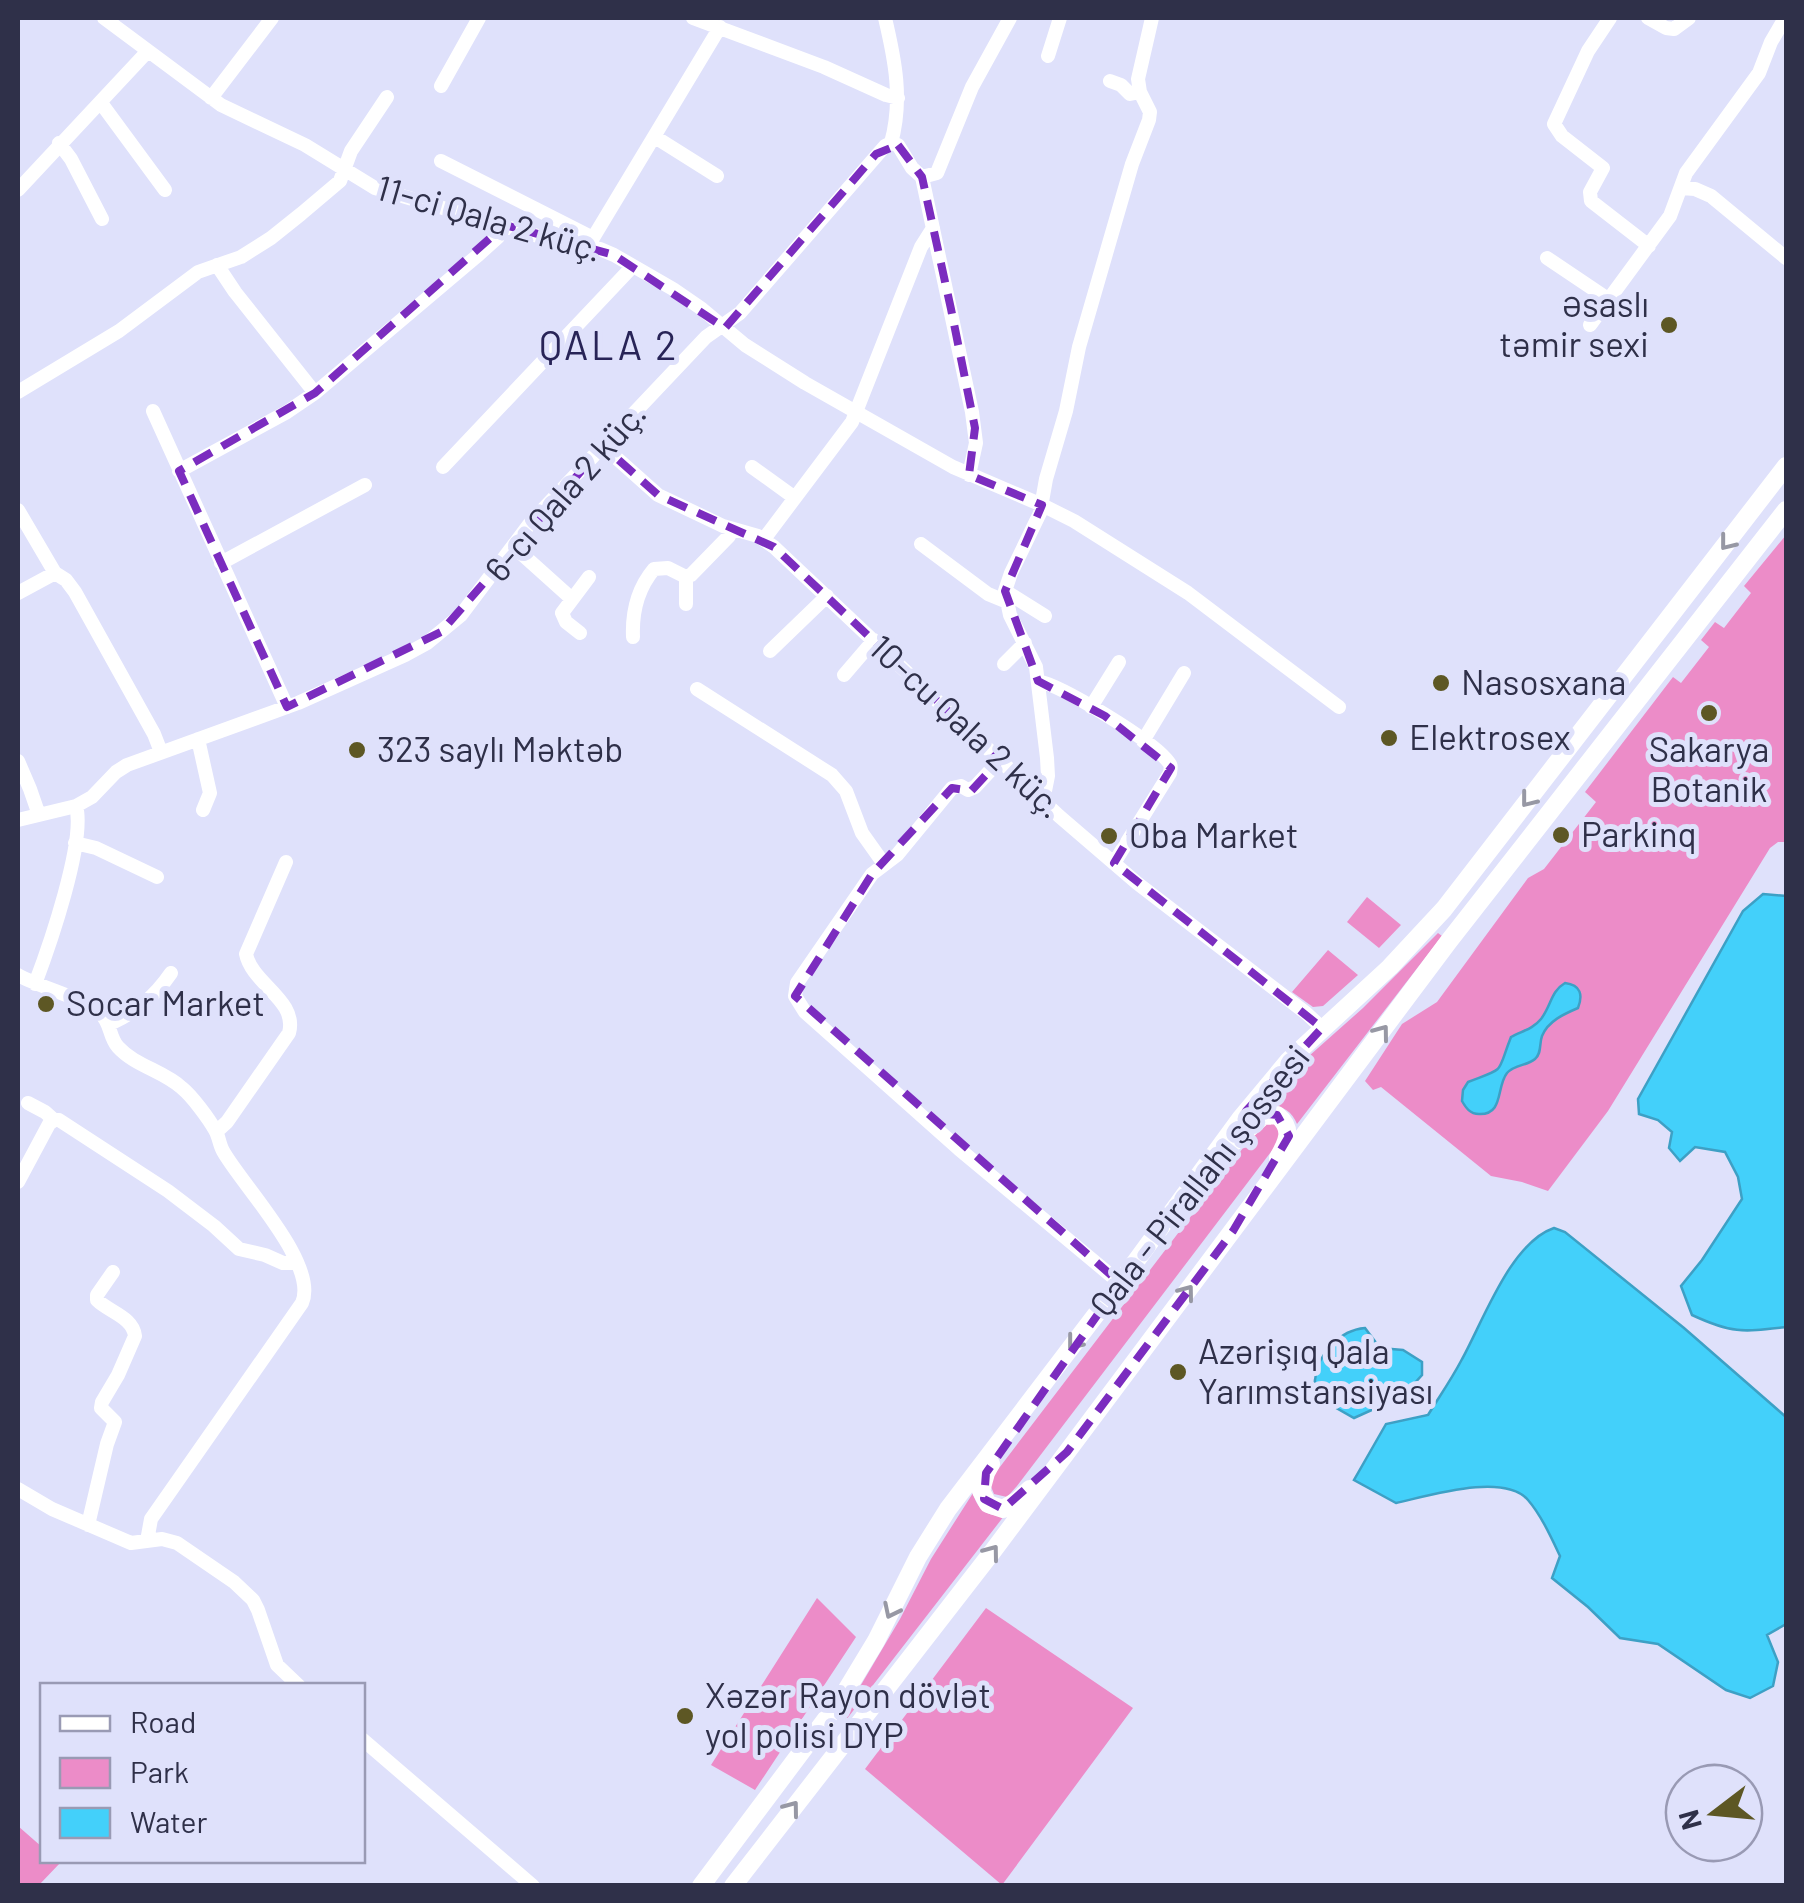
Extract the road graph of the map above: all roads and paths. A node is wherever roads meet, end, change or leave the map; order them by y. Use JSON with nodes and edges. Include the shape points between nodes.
{"nodes":[{"id":1,"x":104,"y":18,"type":"edge"},
{"id":2,"x":134,"y":18,"type":"edge"},
{"id":3,"x":272,"y":18,"type":"edge"},
{"id":4,"x":480,"y":18,"type":"edge"},
{"id":5,"x":693,"y":18,"type":"edge"},
{"id":6,"x":885,"y":18,"type":"edge"},
{"id":7,"x":1010,"y":18,"type":"edge"},
{"id":8,"x":1060,"y":18,"type":"edge"},
{"id":9,"x":1152,"y":18,"type":"edge"},
{"id":10,"x":1610,"y":18,"type":"edge"},
{"id":11,"x":1648,"y":18,"type":"edge"},
{"id":12,"x":1690,"y":18,"type":"edge"},
{"id":13,"x":1785,"y":18,"type":"edge"},
{"id":14,"x":720,"y":28,"type":"junction"},
{"id":15,"x":123,"y":32,"type":"junction"},
{"id":16,"x":148,"y":52,"type":"junction"},
{"id":17,"x":1048,"y":56,"type":"dead end"},
{"id":18,"x":1110,"y":81,"type":"dead end"},
{"id":19,"x":441,"y":86,"type":"dead end"},
{"id":20,"x":1140,"y":92,"type":"junction"},
{"id":21,"x":388,"y":96,"type":"dead end"},
{"id":22,"x":210,"y":98,"type":"junction"},
{"id":23,"x":898,"y":98,"type":"junction"},
{"id":24,"x":101,"y":103,"type":"junction"},
{"id":25,"x":655,"y":137,"type":"junction"},
{"id":26,"x":891,"y":143,"type":"junction"},
{"id":27,"x":60,"y":144,"type":"junction"},
{"id":28,"x":442,"y":161,"type":"dead end"},
{"id":29,"x":344,"y":169,"type":"junction"},
{"id":30,"x":717,"y":176,"type":"dead end"},
{"id":31,"x":922,"y":177,"type":"junction"},
{"id":32,"x":1681,"y":188,"type":"junction"},
{"id":33,"x":18,"y":190,"type":"edge"},
{"id":34,"x":165,"y":190,"type":"dead end"},
{"id":35,"x":102,"y":219,"type":"dead end"},
{"id":36,"x":505,"y":226,"type":"junction"},
{"id":37,"x":933,"y":228,"type":"junction"},
{"id":38,"x":592,"y":242,"type":"junction"},
{"id":39,"x":1649,"y":246,"type":"junction"},
{"id":40,"x":1547,"y":258,"type":"dead end"},
{"id":41,"x":1786,"y":258,"type":"edge"},
{"id":42,"x":218,"y":264,"type":"junction"},
{"id":43,"x":634,"y":266,"type":"junction"},
{"id":44,"x":1608,"y":300,"type":"junction"},
{"id":45,"x":1590,"y":325,"type":"dead end"},
{"id":46,"x":722,"y":326,"type":"junction"},
{"id":47,"x":18,"y":392,"type":"edge"},
{"id":48,"x":315,"y":393,"type":"junction"},
{"id":49,"x":154,"y":411,"type":"dead end"},
{"id":50,"x":857,"y":413,"type":"junction"},
{"id":51,"x":603,"y":446,"type":"junction"},
{"id":52,"x":1786,"y":466,"type":"edge"},
{"id":53,"x":443,"y":467,"type":"dead end"},
{"id":54,"x":752,"y":467,"type":"dead end"},
{"id":55,"x":178,"y":470,"type":"junction"},
{"id":56,"x":969,"y":474,"type":"junction"},
{"id":57,"x":365,"y":484,"type":"dead end"},
{"id":58,"x":795,"y":498,"type":"junction"},
{"id":59,"x":1042,"y":505,"type":"junction"},
{"id":60,"x":18,"y":510,"type":"edge"},
{"id":61,"x":1786,"y":510,"type":"edge"},
{"id":62,"x":731,"y":530,"type":"junction"},
{"id":63,"x":764,"y":539,"type":"junction"},
{"id":64,"x":921,"y":544,"type":"dead end"},
{"id":65,"x":513,"y":546,"type":"junction"},
{"id":66,"x":221,"y":562,"type":"junction"},
{"id":67,"x":55,"y":573,"type":"junction"},
{"id":68,"x":589,"y":577,"type":"dead end"},
{"id":69,"x":686,"y":577,"type":"junction"},
{"id":70,"x":18,"y":593,"type":"edge"},
{"id":71,"x":826,"y":596,"type":"junction"},
{"id":72,"x":1005,"y":596,"type":"junction"},
{"id":73,"x":572,"y":598,"type":"junction"},
{"id":74,"x":686,"y":604,"type":"dead end"},
{"id":75,"x":1045,"y":616,"type":"dead end"},
{"id":76,"x":580,"y":633,"type":"dead end"},
{"id":77,"x":633,"y":637,"type":"dead end"},
{"id":78,"x":874,"y":640,"type":"junction"},
{"id":79,"x":1026,"y":644,"type":"junction"},
{"id":80,"x":770,"y":651,"type":"dead end"},
{"id":81,"x":1120,"y":662,"type":"dead end"},
{"id":82,"x":1004,"y":664,"type":"dead end"},
{"id":83,"x":1184,"y":673,"type":"dead end"},
{"id":84,"x":844,"y":675,"type":"dead end"},
{"id":85,"x":1038,"y":681,"type":"junction"},
{"id":86,"x":697,"y":689,"type":"dead end"},
{"id":87,"x":287,"y":707,"type":"junction"},
{"id":88,"x":1090,"y":707,"type":"junction"},
{"id":89,"x":1339,"y":707,"type":"dead end"},
{"id":90,"x":198,"y":738,"type":"junction"},
{"id":91,"x":1143,"y":741,"type":"junction"},
{"id":92,"x":161,"y":752,"type":"junction"},
{"id":93,"x":1000,"y":760,"type":"junction"},
{"id":94,"x":18,"y":762,"type":"edge"},
{"id":95,"x":1042,"y":801,"type":"junction"},
{"id":96,"x":76,"y":806,"type":"junction"},
{"id":97,"x":202,"y":810,"type":"dead end"},
{"id":98,"x":39,"y":815,"type":"junction"},
{"id":99,"x":18,"y":820,"type":"edge"},
{"id":100,"x":75,"y":843,"type":"junction"},
{"id":101,"x":286,"y":862,"type":"dead end"},
{"id":102,"x":1114,"y":863,"type":"junction"},
{"id":103,"x":884,"y":864,"type":"junction"},
{"id":104,"x":157,"y":877,"type":"dead end"},
{"id":105,"x":171,"y":973,"type":"dead end"},
{"id":106,"x":18,"y":975,"type":"edge"},
{"id":107,"x":35,"y":984,"type":"junction"},
{"id":108,"x":109,"y":1024,"type":"junction"},
{"id":109,"x":1322,"y":1028,"type":"junction"},
{"id":110,"x":28,"y":1103,"type":"dead end"},
{"id":111,"x":54,"y":1120,"type":"junction"},
{"id":112,"x":216,"y":1132,"type":"junction"},
{"id":113,"x":18,"y":1182,"type":"edge"},
{"id":114,"x":1187,"y":1189,"type":"junction"},
{"id":115,"x":1234,"y":1231,"type":"junction"},
{"id":116,"x":296,"y":1263,"type":"junction"},
{"id":117,"x":113,"y":1272,"type":"dead end"},
{"id":118,"x":1120,"y":1283,"type":"junction"},
{"id":119,"x":1024,"y":1408,"type":"junction"},
{"id":120,"x":1067,"y":1452,"type":"junction"},
{"id":121,"x":18,"y":1489,"type":"edge"},
{"id":122,"x":88,"y":1525,"type":"junction"},
{"id":123,"x":147,"y":1541,"type":"junction"},
{"id":124,"x":296,"y":1683,"type":"edge"},
{"id":125,"x":365,"y":1743,"type":"edge"},
{"id":126,"x":534,"y":1886,"type":"edge"},
{"id":127,"x":700,"y":1886,"type":"edge"},
{"id":128,"x":733,"y":1886,"type":"edge"}],
"edges":[{"from":1,"to":15,"type":"street","name":"11-ci Qala 2 küç."},
{"from":2,"to":15,"type":"street"},
{"from":3,"to":22,"type":"street"},
{"from":4,"to":19,"type":"street"},
{"from":5,"to":14,"type":"street"},
{"from":6,"to":23,"type":"street"},
{"from":7,"to":31,"type":"street","via":[[972,87],[940,168]]},
{"from":8,"to":17,"type":"street"},
{"from":9,"to":20,"type":"street"},
{"from":10,"to":39,"type":"street","via":[[1554,124],[1603,168],[1591,201]]},
{"from":11,"to":12,"type":"street","via":[[1674,29]]},
{"from":13,"to":32,"type":"street","via":[[1759,73]]},
{"from":14,"to":23,"type":"street"},
{"from":14,"to":25,"type":"street"},
{"from":15,"to":16,"type":"street","name":"11-ci Qala 2 küç."},
{"from":16,"to":22,"type":"street","name":"11-ci Qala 2 küç."},
{"from":16,"to":24,"type":"street"},
{"from":18,"to":20,"type":"street","via":[[1130,94]]},
{"from":20,"to":59,"type":"street","via":[[1149,120],[1079,347]]},
{"from":21,"to":29,"type":"street"},
{"from":22,"to":29,"type":"street","name":"11-ci Qala 2 küç."},
{"from":23,"to":26,"type":"street"},
{"from":24,"to":27,"type":"street"},
{"from":24,"to":34,"type":"street"},
{"from":25,"to":30,"type":"street"},
{"from":25,"to":38,"type":"street"},
{"from":26,"to":31,"type":"street"},
{"from":26,"to":46,"type":"street","name":"6-cı Qala 2 küç."},
{"from":27,"to":33,"type":"street"},
{"from":27,"to":35,"type":"street"},
{"from":28,"to":38,"type":"street"},
{"from":29,"to":36,"type":"street","name":"11-ci Qala 2 küç.","via":[[386,192]]},
{"from":29,"to":42,"type":"street","via":[[336,186],[271,238]]},
{"from":31,"to":37,"type":"street"},
{"from":32,"to":39,"type":"street"},
{"from":32,"to":41,"type":"street","via":[[1712,196]]},
{"from":36,"to":38,"type":"street","name":"11-ci Qala 2 küç.","via":[[565,244]]},
{"from":36,"to":48,"type":"street"},
{"from":37,"to":50,"type":"street"},
{"from":37,"to":56,"type":"street","via":[[975,428]]},
{"from":38,"to":43,"type":"street","name":"11-ci Qala 2 küç."},
{"from":39,"to":44,"type":"street"},
{"from":40,"to":44,"type":"street"},
{"from":42,"to":47,"type":"street"},
{"from":42,"to":48,"type":"street"},
{"from":43,"to":46,"type":"street","name":"11-ci Qala 2 küç."},
{"from":43,"to":53,"type":"street"},
{"from":44,"to":45,"type":"street"},
{"from":46,"to":50,"type":"street","name":"11-ci Qala 2 küç."},
{"from":46,"to":51,"type":"street","name":"6-cı Qala 2 küç."},
{"from":48,"to":55,"type":"street"},
{"from":49,"to":55,"type":"street"},
{"from":50,"to":56,"type":"street","name":"11-ci Qala 2 küç."},
{"from":50,"to":58,"type":"street"},
{"from":51,"to":62,"type":"street","name":"10-cu Qala 2 küç.","via":[[658,495]]},
{"from":51,"to":65,"type":"street","name":"6-cı Qala 2 küç."},
{"from":52,"to":109,"type":"main road","name":"Qala - Pirallahı şossesi","one_way":true,"via":[[1444,908]]},
{"from":54,"to":58,"type":"street"},
{"from":55,"to":66,"type":"street"},
{"from":56,"to":59,"type":"street","name":"11-ci Qala 2 küç."},
{"from":57,"to":66,"type":"street"},
{"from":58,"to":63,"type":"street"},
{"from":59,"to":72,"type":"street"},
{"from":59,"to":89,"type":"street","name":"11-ci Qala 2 küç.","via":[[1188,594]]},
{"from":60,"to":67,"type":"street"},
{"from":115,"to":61,"type":"main road","name":"Qala - Pirallahı şossesi","one_way":true},
{"from":62,"to":63,"type":"street","name":"10-cu Qala 2 küç."},
{"from":62,"to":69,"type":"street"},
{"from":63,"to":71,"type":"street","name":"10-cu Qala 2 küç."},
{"from":64,"to":72,"type":"street","via":[[988,594]]},
{"from":65,"to":73,"type":"street"},
{"from":65,"to":87,"type":"street","name":"6-cı Qala 2 küç.","via":[[461,614],[427,642]]},
{"from":66,"to":87,"type":"street"},
{"from":67,"to":70,"type":"street"},
{"from":67,"to":92,"type":"street","via":[[76,592]]},
{"from":68,"to":73,"type":"street"},
{"from":69,"to":74,"type":"street"},
{"from":69,"to":77,"type":"street","via":[[668,568],[649,574],[632,618]]},
{"from":71,"to":78,"type":"street","name":"10-cu Qala 2 küç."},
{"from":71,"to":80,"type":"street"},
{"from":72,"to":75,"type":"street"},
{"from":72,"to":79,"type":"street"},
{"from":73,"to":76,"type":"street","via":[[563,618]]},
{"from":78,"to":84,"type":"street"},
{"from":78,"to":93,"type":"street","name":"10-cu Qala 2 küç."},
{"from":79,"to":82,"type":"street"},
{"from":79,"to":85,"type":"street"},
{"from":81,"to":88,"type":"street"},
{"from":83,"to":91,"type":"street"},
{"from":85,"to":88,"type":"street"},
{"from":85,"to":95,"type":"street","via":[[1048,776]]},
{"from":86,"to":103,"type":"street","via":[[832,775]]},
{"from":87,"to":90,"type":"street","name":"6-cı Qala 2 küç."},
{"from":88,"to":91,"type":"street"},
{"from":90,"to":92,"type":"street","name":"6-cı Qala 2 küç."},
{"from":90,"to":97,"type":"street","via":[[210,793]]},
{"from":91,"to":102,"type":"street","via":[[1171,768]]},
{"from":92,"to":96,"type":"street","name":"6-cı Qala 2 küç.","via":[[121,768]]},
{"from":93,"to":95,"type":"street","name":"10-cu Qala 2 küç."},
{"from":93,"to":103,"type":"street","via":[[975,787],[952,788]]},
{"from":94,"to":98,"type":"street"},
{"from":95,"to":102,"type":"street","name":"10-cu Qala 2 küç."},
{"from":96,"to":98,"type":"street","name":"6-cı Qala 2 küç."},
{"from":96,"to":100,"type":"street"},
{"from":98,"to":99,"type":"street","name":"6-cı Qala 2 küç."},
{"from":100,"to":104,"type":"street"},
{"from":100,"to":107,"type":"street"},
{"from":101,"to":112,"type":"street","via":[[246,954],[290,1013],[291,1027]]},
{"from":102,"to":109,"type":"street","name":"10-cu Qala 2 küç."},
{"from":103,"to":118,"type":"street","via":[[798,983],[798,1002]]},
{"from":105,"to":108,"type":"street","via":[[154,996]]},
{"from":106,"to":107,"type":"street"},
{"from":107,"to":108,"type":"street","via":[[86,1004]]},
{"from":108,"to":112,"type":"street","via":[[116,1046],[181,1086]]},
{"from":109,"to":114,"type":"main road","name":"Qala - Pirallahı şossesi"},
{"from":110,"to":111,"type":"street"},
{"from":111,"to":113,"type":"street"},
{"from":111,"to":116,"type":"street","via":[[152,1179],[239,1249]]},
{"from":112,"to":116,"type":"street"},
{"from":114,"to":115,"type":"main road","via":[[1263,1116],[1278,1115],[1289,1136]]},
{"from":114,"to":118,"type":"main road","name":"Qala - Pirallahı şossesi"},
{"from":120,"to":115,"type":"main road","name":"Qala - Pirallahı şossesi","one_way":true},
{"from":116,"to":123,"type":"street","via":[[304,1298],[151,1519]]},
{"from":117,"to":122,"type":"street","via":[[97,1300],[130,1323],[135,1336],[102,1402],[115,1422]]},
{"from":118,"to":119,"type":"main road","name":"Qala - Pirallahı şossesi","one_way":true},
{"from":119,"to":120,"type":"main road","via":[[986,1473],[981,1491],[988,1504],[1011,1505]]},
{"from":119,"to":127,"type":"main road","name":"Qala - Pirallahı şossesi","one_way":true,"via":[[932,1532],[841,1699]]},
{"from":128,"to":120,"type":"main road","name":"Qala - Pirallahı şossesi","one_way":true},
{"from":121,"to":122,"type":"street"},
{"from":122,"to":123,"type":"street","via":[[131,1543]]},
{"from":123,"to":124,"type":"street","via":[[177,1543],[245,1591],[277,1665]]},
{"from":125,"to":126,"type":"street"}]}
